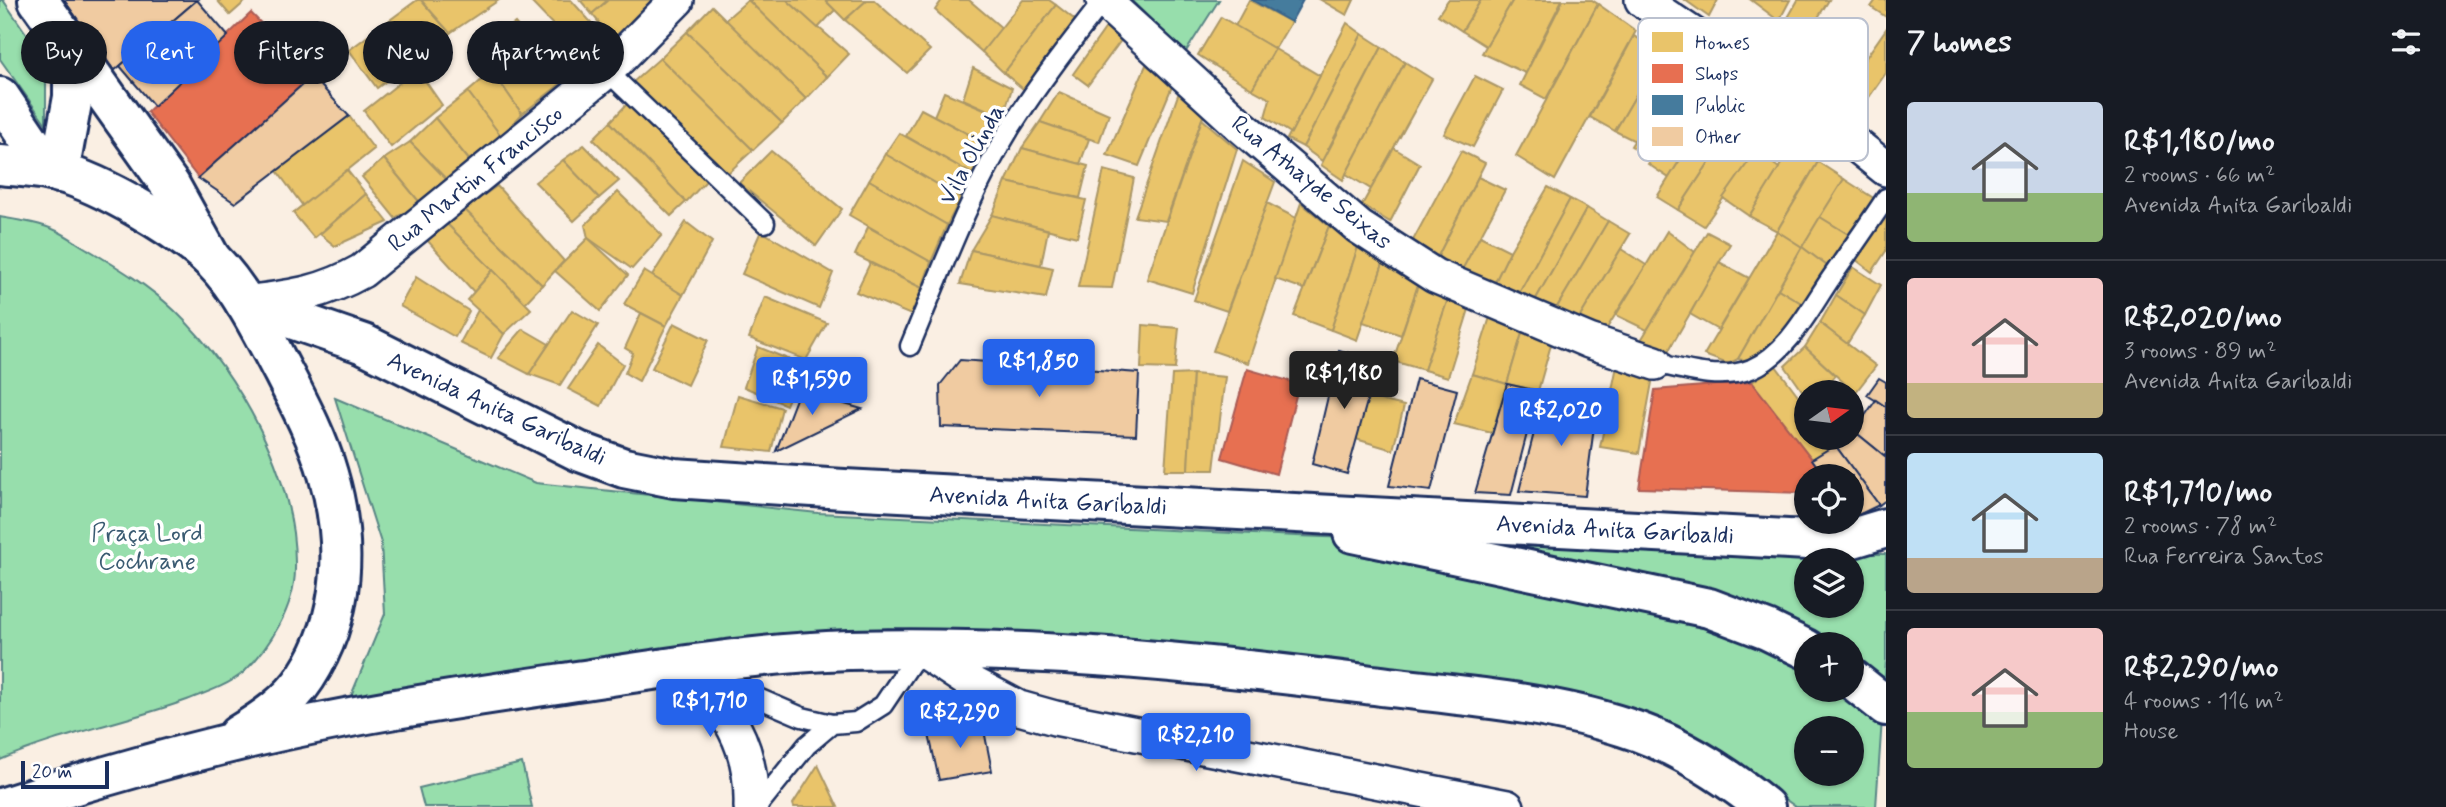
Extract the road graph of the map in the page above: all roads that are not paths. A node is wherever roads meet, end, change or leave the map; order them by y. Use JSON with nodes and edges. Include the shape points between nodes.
{"nodes":[{"id":1,"x":38,"y":0,"type":"edge"},
{"id":2,"x":677,"y":0,"type":"edge"},
{"id":3,"x":1103,"y":0,"type":"edge"},
{"id":4,"x":1642,"y":0,"type":"edge"},
{"id":5,"x":1669,"y":18,"type":"edge"},
{"id":6,"x":53,"y":21,"type":"edge"},
{"id":7,"x":624,"y":54,"type":"edge"},
{"id":8,"x":73,"y":84,"type":"edge"},
{"id":9,"x":98,"y":84,"type":"edge"},
{"id":10,"x":591,"y":84,"type":"edge"},
{"id":11,"x":621,"y":84,"type":"edge"},
{"id":12,"x":0,"y":97,"type":"edge"},
{"id":13,"x":1868,"y":154,"type":"edge"},
{"id":14,"x":0,"y":165,"type":"edge"},
{"id":15,"x":1886,"y":169,"type":"edge"},
{"id":16,"x":54,"y":172,"type":"junction"},
{"id":17,"x":1886,"y":198,"type":"edge"},
{"id":18,"x":765,"y":223,"type":"dead end"},
{"id":19,"x":211,"y":259,"type":"junction"},
{"id":20,"x":244,"y":303,"type":"junction"},
{"id":21,"x":910,"y":346,"type":"dead end"},
{"id":22,"x":1656,"y":363,"type":"joint"},
{"id":23,"x":1259,"y":512,"type":"junction"},
{"id":24,"x":1886,"y":527,"type":"edge"},
{"id":25,"x":1794,"y":643,"type":"edge"},
{"id":26,"x":920,"y":649,"type":"junction"},
{"id":27,"x":684,"y":666,"type":"junction"},
{"id":28,"x":1864,"y":689,"type":"edge"},
{"id":29,"x":1886,"y":706,"type":"edge"},
{"id":30,"x":832,"y":724,"type":"junction"},
{"id":31,"x":225,"y":744,"type":"junction"},
{"id":32,"x":58,"y":799,"type":"edge"},
{"id":33,"x":4,"y":807,"type":"edge"},
{"id":34,"x":751,"y":807,"type":"edge"},
{"id":35,"x":757,"y":807,"type":"edge"},
{"id":36,"x":1507,"y":807,"type":"edge"},
{"id":37,"x":1765,"y":807,"type":"edge"}],
"edges":[{"from":1,"to":6,"type":"main road"},
{"from":2,"to":7,"type":"street","name":"Rua Martin Francisco"},
{"from":3,"to":21,"type":"lane","name":"Vila Olinda","via":[[1010,128],[964,215]]},
{"from":3,"to":22,"type":"street","name":"Rua Athayde Seixas","via":[[1359,227],[1435,276],[1589,341]]},
{"from":4,"to":5,"type":"street"},
{"from":8,"to":16,"type":"main road"},
{"from":9,"to":19,"type":"main road","via":[[170,185]]},
{"from":10,"to":20,"type":"street","name":"Rua Martin Francisco","via":[[362,271],[309,295]]},
{"from":11,"to":18,"type":"lane"},
{"from":12,"to":16,"type":"main road"},
{"from":13,"to":15,"type":"street"},
{"from":14,"to":16,"type":"main road"},
{"from":16,"to":19,"type":"main road","via":[[84,181],[134,207]]},
{"from":17,"to":22,"type":"lane","name":"Rua Athayde Seixas","via":[[1792,336],[1771,357],[1749,370],[1707,373]]},
{"from":19,"to":20,"type":"main road"},
{"from":20,"to":23,"type":"main road","name":"Avenida Anita Garibaldi","via":[[364,344],[578,451],[624,468],[727,482]]},
{"from":20,"to":31,"type":"main road","via":[[316,440],[339,520],[342,565],[337,602],[306,678],[262,720]]},
{"from":23,"to":24,"type":"main road","name":"Avenida Anita Garibaldi","via":[[1825,541],[1846,540]]},
{"from":23,"to":25,"type":"main road","via":[[1709,608]]},
{"from":26,"to":27,"type":"main road","via":[[774,654]]},
{"from":26,"to":30,"type":"lane","via":[[883,705],[856,722]]},
{"from":26,"to":36,"type":"street","via":[[1019,708],[1055,719]]},
{"from":26,"to":37,"type":"main road","via":[[1108,658],[1294,675],[1574,714],[1625,727],[1671,746],[1710,767]]},
{"from":27,"to":30,"type":"lane","via":[[802,717]]},
{"from":27,"to":31,"type":"main road","via":[[446,701]]},
{"from":27,"to":34,"type":"street","via":[[710,692],[740,737],[749,764]]},
{"from":28,"to":29,"type":"main road"},
{"from":30,"to":35,"type":"lane","via":[[800,753]]},
{"from":31,"to":32,"type":"main road"},
{"from":32,"to":33,"type":"main road"}]}
